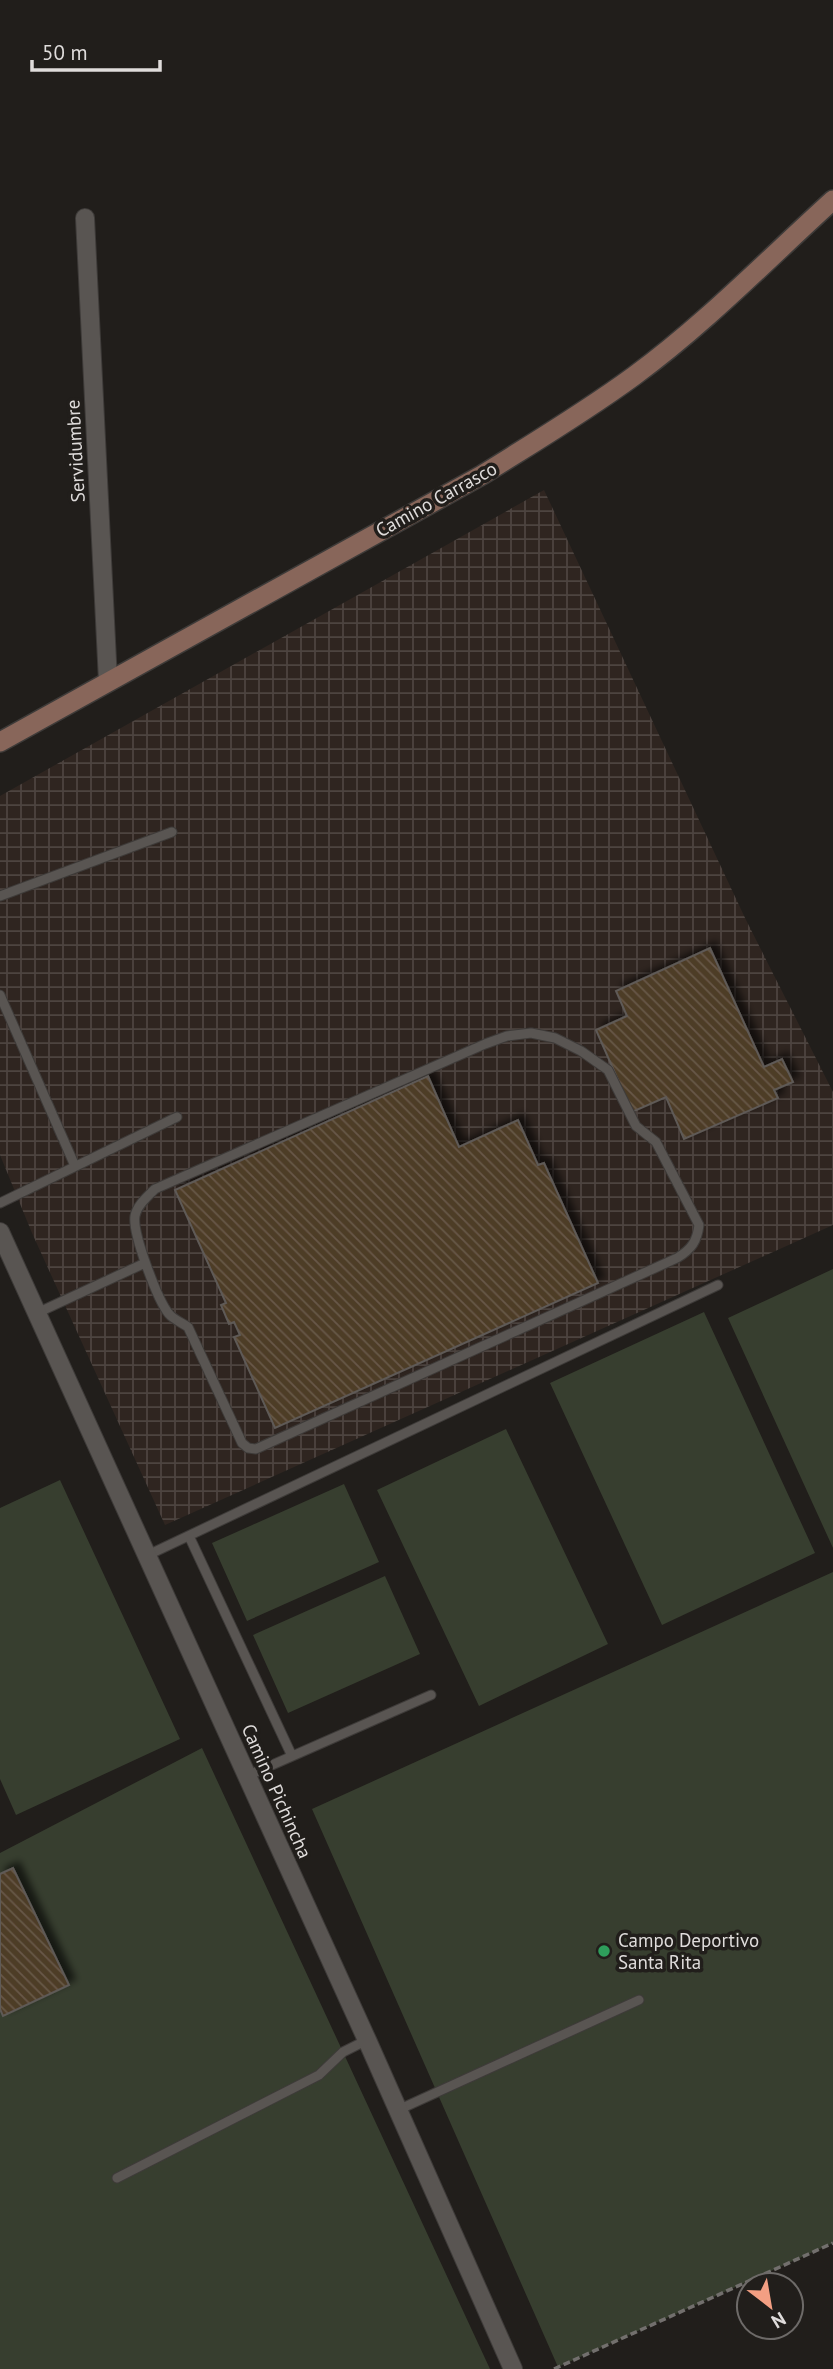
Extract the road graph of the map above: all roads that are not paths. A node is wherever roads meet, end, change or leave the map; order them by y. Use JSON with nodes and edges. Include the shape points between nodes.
{"nodes":[{"id":1,"x":833,"y":200,"type":"edge"},
{"id":2,"x":85,"y":218,"type":"dead end"},
{"id":3,"x":108,"y":681,"type":"junction"},
{"id":4,"x":0,"y":742,"type":"edge"},
{"id":5,"x":172,"y":832,"type":"dead end"},
{"id":6,"x":0,"y":896,"type":"edge"},
{"id":7,"x":0,"y":995,"type":"edge"},
{"id":8,"x":177,"y":1117,"type":"dead end"},
{"id":9,"x":75,"y":1166,"type":"junction"},
{"id":10,"x":0,"y":1203,"type":"edge"},
{"id":11,"x":0,"y":1232,"type":"edge"},
{"id":12,"x":145,"y":1263,"type":"junction"},
{"id":13,"x":718,"y":1285,"type":"dead end"},
{"id":14,"x":37,"y":1312,"type":"junction"},
{"id":15,"x":189,"y":1536,"type":"junction"},
{"id":16,"x":148,"y":1555,"type":"junction"},
{"id":17,"x":431,"y":1695,"type":"dead end"},
{"id":18,"x":292,"y":1756,"type":"junction"},
{"id":19,"x":247,"y":1776,"type":"junction"},
{"id":20,"x":639,"y":2000,"type":"dead end"},
{"id":21,"x":367,"y":2040,"type":"junction"},
{"id":22,"x":398,"y":2110,"type":"junction"},
{"id":23,"x":117,"y":2178,"type":"dead end"},
{"id":24,"x":513,"y":2369,"type":"edge"}],
"edges":[{"from":1,"to":3,"type":"main road","name":"Camino Carrasco","via":[[688,332],[559,428]]},
{"from":2,"to":3,"type":"street","name":"Servidumbre"},
{"from":3,"to":4,"type":"main road","name":"Camino Carrasco"},
{"from":5,"to":6,"type":"lane"},
{"from":7,"to":9,"type":"lane"},
{"from":8,"to":9,"type":"lane"},
{"from":9,"to":10,"type":"lane"},
{"from":11,"to":14,"type":"street","name":"Camino Pichincha"},
{"from":12,"to":12,"type":"lane","via":[[170,1315],[188,1327],[242,1443],[256,1449],[677,1258],[695,1243],[699,1225],[656,1142],[636,1126],[608,1070],[574,1047],[531,1033],[507,1035],[485,1044],[155,1189],[135,1215]]},
{"from":12,"to":14,"type":"lane"},
{"from":13,"to":15,"type":"lane"},
{"from":14,"to":16,"type":"street","name":"Camino Pichincha"},
{"from":15,"to":16,"type":"lane"},
{"from":15,"to":18,"type":"lane"},
{"from":16,"to":19,"type":"street","name":"Camino Pichincha"},
{"from":17,"to":18,"type":"lane"},
{"from":18,"to":19,"type":"lane"},
{"from":19,"to":21,"type":"street","name":"Camino Pichincha"},
{"from":20,"to":22,"type":"lane"},
{"from":21,"to":22,"type":"street","name":"Camino Pichincha"},
{"from":21,"to":23,"type":"lane","via":[[343,2052],[318,2075]]},
{"from":22,"to":24,"type":"street","name":"Camino Pichincha"}]}
